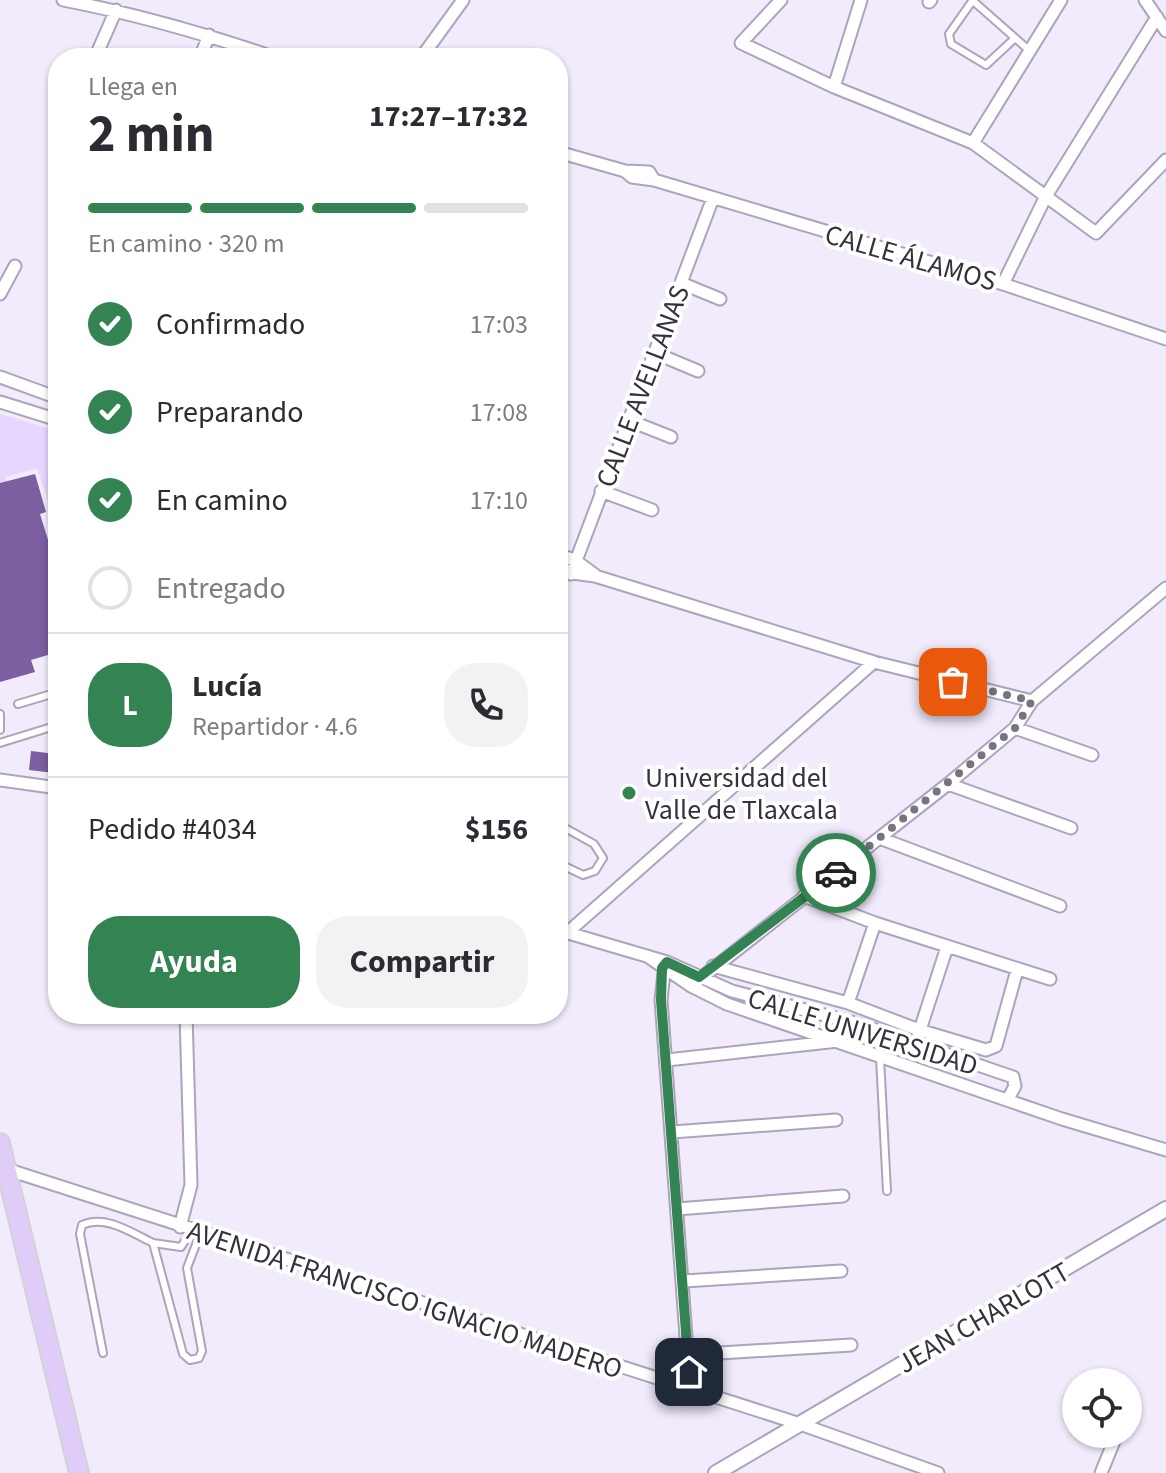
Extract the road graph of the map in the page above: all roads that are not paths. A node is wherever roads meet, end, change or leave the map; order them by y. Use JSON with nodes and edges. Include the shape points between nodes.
{"nodes":[{"id":1,"x":63,"y":0,"type":"edge"},
{"id":2,"x":463,"y":0,"type":"edge"},
{"id":3,"x":781,"y":0,"type":"edge"},
{"id":4,"x":861,"y":0,"type":"edge"},
{"id":5,"x":972,"y":0,"type":"edge"},
{"id":6,"x":1061,"y":0,"type":"edge"},
{"id":7,"x":1145,"y":0,"type":"edge"},
{"id":8,"x":116,"y":10,"type":"junction"},
{"id":9,"x":1157,"y":17,"type":"junction"},
{"id":10,"x":1166,"y":31,"type":"edge"},
{"id":11,"x":209,"y":35,"type":"junction"},
{"id":12,"x":1014,"y":39,"type":"junction"},
{"id":13,"x":99,"y":48,"type":"edge"},
{"id":14,"x":204,"y":48,"type":"edge"},
{"id":15,"x":247,"y":48,"type":"edge"},
{"id":16,"x":428,"y":48,"type":"edge"},
{"id":17,"x":1030,"y":51,"type":"junction"},
{"id":18,"x":834,"y":87,"type":"junction"},
{"id":19,"x":973,"y":143,"type":"junction"},
{"id":20,"x":568,"y":155,"type":"edge"},
{"id":21,"x":1166,"y":160,"type":"edge"},
{"id":22,"x":1046,"y":196,"type":"junction"},
{"id":23,"x":713,"y":198,"type":"junction"},
{"id":24,"x":15,"y":266,"type":"dead end"},
{"id":25,"x":681,"y":283,"type":"junction"},
{"id":26,"x":1003,"y":284,"type":"junction"},
{"id":27,"x":0,"y":294,"type":"edge"},
{"id":28,"x":720,"y":299,"type":"dead end"},
{"id":29,"x":1166,"y":339,"type":"edge"},
{"id":30,"x":655,"y":353,"type":"junction"},
{"id":31,"x":698,"y":371,"type":"dead end"},
{"id":32,"x":0,"y":377,"type":"edge"},
{"id":33,"x":48,"y":394,"type":"edge"},
{"id":34,"x":0,"y":402,"type":"edge"},
{"id":35,"x":48,"y":417,"type":"edge"},
{"id":36,"x":628,"y":420,"type":"junction"},
{"id":37,"x":671,"y":437,"type":"dead end"},
{"id":38,"x":601,"y":491,"type":"junction"},
{"id":39,"x":652,"y":510,"type":"dead end"},
{"id":40,"x":568,"y":558,"type":"edge"},
{"id":41,"x":576,"y":561,"type":"junction"},
{"id":42,"x":568,"y":573,"type":"edge"},
{"id":43,"x":571,"y":574,"type":"junction"},
{"id":44,"x":595,"y":576,"type":"junction"},
{"id":45,"x":1166,"y":588,"type":"edge"},
{"id":46,"x":874,"y":662,"type":"junction"},
{"id":47,"x":48,"y":695,"type":"edge"},
{"id":48,"x":1032,"y":701,"type":"junction"},
{"id":49,"x":18,"y":704,"type":"dead end"},
{"id":50,"x":0,"y":714,"type":"edge"},
{"id":51,"x":48,"y":728,"type":"edge"},
{"id":52,"x":1015,"y":728,"type":"junction"},
{"id":53,"x":0,"y":730,"type":"edge"},
{"id":54,"x":0,"y":743,"type":"edge"},
{"id":55,"x":1092,"y":755,"type":"dead end"},
{"id":56,"x":0,"y":780,"type":"edge"},
{"id":57,"x":948,"y":784,"type":"junction"},
{"id":58,"x":48,"y":787,"type":"edge"},
{"id":59,"x":1071,"y":828,"type":"dead end"},
{"id":60,"x":568,"y":830,"type":"edge"},
{"id":61,"x":882,"y":839,"type":"junction"},
{"id":62,"x":568,"y":868,"type":"edge"},
{"id":63,"x":804,"y":896,"type":"junction"},
{"id":64,"x":1060,"y":906,"type":"dead end"},
{"id":65,"x":875,"y":923,"type":"junction"},
{"id":66,"x":568,"y":927,"type":"edge"},
{"id":67,"x":568,"y":934,"type":"edge"},
{"id":68,"x":947,"y":947,"type":"junction"},
{"id":69,"x":664,"y":965,"type":"junction"},
{"id":70,"x":713,"y":966,"type":"junction"},
{"id":71,"x":1017,"y":970,"type":"junction"},
{"id":72,"x":1050,"y":979,"type":"dead end"},
{"id":73,"x":695,"y":982,"type":"junction"},
{"id":74,"x":848,"y":1003,"type":"junction"},
{"id":75,"x":855,"y":1023,"type":"junction"},
{"id":76,"x":186,"y":1024,"type":"edge"},
{"id":77,"x":919,"y":1030,"type":"junction"},
{"id":78,"x":838,"y":1041,"type":"junction"},
{"id":79,"x":915,"y":1044,"type":"junction"},
{"id":80,"x":880,"y":1058,"type":"junction"},
{"id":81,"x":667,"y":1060,"type":"junction"},
{"id":82,"x":1008,"y":1099,"type":"junction"},
{"id":83,"x":836,"y":1120,"type":"dead end"},
{"id":84,"x":672,"y":1132,"type":"junction"},
{"id":85,"x":0,"y":1143,"type":"edge"},
{"id":86,"x":1166,"y":1150,"type":"edge"},
{"id":87,"x":9,"y":1170,"type":"junction"},
{"id":88,"x":887,"y":1191,"type":"dead end"},
{"id":89,"x":843,"y":1196,"type":"dead end"},
{"id":90,"x":677,"y":1209,"type":"junction"},
{"id":91,"x":1166,"y":1209,"type":"edge"},
{"id":92,"x":191,"y":1231,"type":"junction"},
{"id":93,"x":153,"y":1243,"type":"junction"},
{"id":94,"x":841,"y":1271,"type":"dead end"},
{"id":95,"x":684,"y":1281,"type":"junction"},
{"id":96,"x":851,"y":1345,"type":"dead end"},
{"id":97,"x":103,"y":1353,"type":"dead end"},
{"id":98,"x":688,"y":1355,"type":"junction"},
{"id":99,"x":690,"y":1390,"type":"junction"},
{"id":100,"x":800,"y":1424,"type":"junction"},
{"id":101,"x":1111,"y":1448,"type":"edge"},
{"id":102,"x":79,"y":1473,"type":"edge"},
{"id":103,"x":716,"y":1473,"type":"edge"},
{"id":104,"x":938,"y":1473,"type":"edge"},
{"id":105,"x":1101,"y":1473,"type":"edge"}],
"edges":[{"from":1,"to":8,"type":"street"},
{"from":2,"to":16,"type":"street"},
{"from":3,"to":18,"type":"street","via":[[741,43]]},
{"from":4,"to":18,"type":"street"},
{"from":5,"to":12,"type":"lane"},
{"from":5,"to":12,"type":"lane","via":[[949,34],[951,44],[986,65]]},
{"from":6,"to":17,"type":"street"},
{"from":7,"to":9,"type":"street"},
{"from":8,"to":11,"type":"street"},
{"from":8,"to":13,"type":"street"},
{"from":9,"to":10,"type":"street"},
{"from":9,"to":22,"type":"street"},
{"from":11,"to":14,"type":"street"},
{"from":11,"to":15,"type":"street"},
{"from":12,"to":17,"type":"lane"},
{"from":17,"to":19,"type":"street"},
{"from":18,"to":19,"type":"street"},
{"from":19,"to":22,"type":"street"},
{"from":20,"to":23,"type":"street","name":"CALLE ÁLAMOS"},
{"from":21,"to":22,"type":"street","via":[[1096,233]]},
{"from":22,"to":26,"type":"street"},
{"from":23,"to":25,"type":"street","name":"CALLE AVELLANAS"},
{"from":23,"to":26,"type":"street","name":"CALLE ÁLAMOS"},
{"from":24,"to":27,"type":"street"},
{"from":25,"to":28,"type":"street"},
{"from":25,"to":30,"type":"street","name":"CALLE AVELLANAS"},
{"from":26,"to":29,"type":"street","name":"CALLE ÁLAMOS"},
{"from":30,"to":31,"type":"street"},
{"from":30,"to":36,"type":"street","name":"CALLE AVELLANAS"},
{"from":32,"to":33,"type":"street"},
{"from":34,"to":35,"type":"street"},
{"from":36,"to":37,"type":"street"},
{"from":36,"to":38,"type":"street","name":"CALLE AVELLANAS"},
{"from":38,"to":39,"type":"street"},
{"from":38,"to":41,"type":"street","name":"CALLE AVELLANAS"},
{"from":40,"to":41,"type":"street"},
{"from":41,"to":43,"type":"street","name":"CALLE AVELLANAS"},
{"from":41,"to":44,"type":"street"},
{"from":42,"to":43,"type":"street"},
{"from":43,"to":44,"type":"street"},
{"from":44,"to":46,"type":"street"},
{"from":45,"to":48,"type":"street"},
{"from":46,"to":48,"type":"street"},
{"from":46,"to":66,"type":"street"},
{"from":47,"to":49,"type":"lane"},
{"from":48,"to":52,"type":"street"},
{"from":50,"to":53,"type":"lane"},
{"from":51,"to":54,"type":"lane"},
{"from":52,"to":55,"type":"street"},
{"from":52,"to":57,"type":"street"},
{"from":56,"to":58,"type":"street"},
{"from":57,"to":59,"type":"street"},
{"from":57,"to":61,"type":"street"},
{"from":60,"to":62,"type":"lane","via":[[594,844],[603,858],[595,871],[583,875]]},
{"from":61,"to":63,"type":"street"},
{"from":61,"to":64,"type":"street"},
{"from":63,"to":65,"type":"street"},
{"from":63,"to":70,"type":"street"},
{"from":65,"to":68,"type":"street"},
{"from":65,"to":74,"type":"street"},
{"from":67,"to":69,"type":"street","name":"CALLE UNIVERSIDAD"},
{"from":68,"to":71,"type":"street"},
{"from":68,"to":77,"type":"street"},
{"from":69,"to":73,"type":"street","name":"CALLE UNIVERSIDAD"},
{"from":69,"to":81,"type":"street","via":[[661,1000]]},
{"from":70,"to":73,"type":"street"},
{"from":70,"to":74,"type":"street"},
{"from":71,"to":72,"type":"street"},
{"from":71,"to":77,"type":"street","via":[[996,1046]]},
{"from":73,"to":75,"type":"street","name":"CALLE UNIVERSIDAD"},
{"from":73,"to":78,"type":"street","name":"CALLE UNIVERSIDAD","via":[[727,1004]]},
{"from":74,"to":77,"type":"street"},
{"from":75,"to":78,"type":"street"},
{"from":75,"to":79,"type":"street","name":"CALLE UNIVERSIDAD"},
{"from":76,"to":92,"type":"street"},
{"from":77,"to":79,"type":"street"},
{"from":78,"to":80,"type":"street","name":"CALLE UNIVERSIDAD"},
{"from":78,"to":81,"type":"street"},
{"from":79,"to":82,"type":"street","name":"CALLE UNIVERSIDAD","via":[[1013,1077]]},
{"from":80,"to":82,"type":"street","name":"CALLE UNIVERSIDAD"},
{"from":80,"to":88,"type":"lane"},
{"from":81,"to":84,"type":"street"},
{"from":82,"to":86,"type":"street","name":"CALLE UNIVERSIDAD"},
{"from":83,"to":84,"type":"street"},
{"from":84,"to":90,"type":"street"},
{"from":85,"to":87,"type":"main road"},
{"from":87,"to":92,"type":"street","name":"AVENIDA FRANCISCO IGNACIO MADERO"},
{"from":87,"to":102,"type":"main road"},
{"from":89,"to":90,"type":"street"},
{"from":90,"to":95,"type":"street"},
{"from":91,"to":100,"type":"street","name":"JEAN CHARLOTT"},
{"from":92,"to":93,"type":"lane","via":[[181,1247]]},
{"from":92,"to":93,"type":"lane","via":[[187,1268],[199,1358],[190,1360],[183,1354]]},
{"from":92,"to":99,"type":"street","name":"AVENIDA FRANCISCO IGNACIO MADERO"},
{"from":93,"to":97,"type":"lane","via":[[106,1222],[82,1225]]},
{"from":94,"to":95,"type":"street"},
{"from":95,"to":98,"type":"street"},
{"from":96,"to":98,"type":"street"},
{"from":98,"to":99,"type":"street"},
{"from":99,"to":100,"type":"street","name":"AVENIDA FRANCISCO IGNACIO MADERO"},
{"from":100,"to":103,"type":"street","name":"JEAN CHARLOTT"},
{"from":100,"to":104,"type":"street","name":"AVENIDA FRANCISCO IGNACIO MADERO"},
{"from":101,"to":105,"type":"street"}]}
